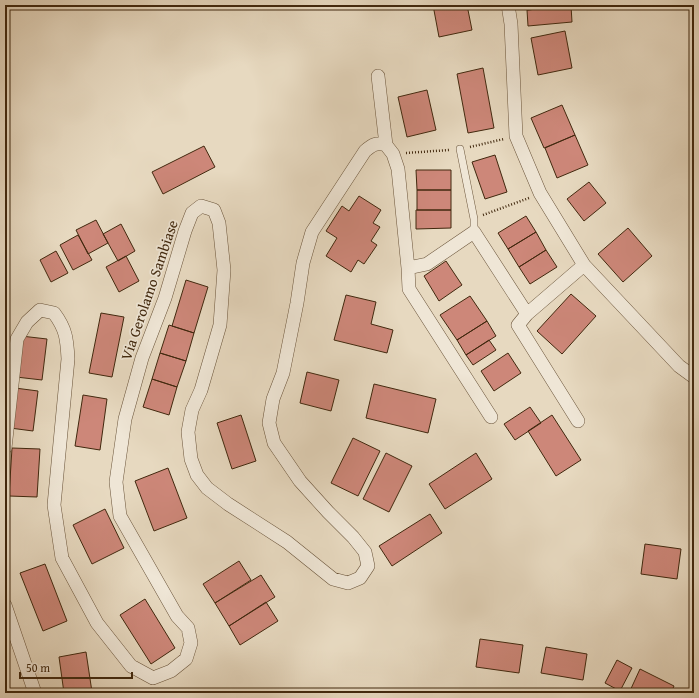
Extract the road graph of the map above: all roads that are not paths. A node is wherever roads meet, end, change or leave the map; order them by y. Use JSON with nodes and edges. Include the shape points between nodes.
{"nodes":[{"id":1,"x":508,"y":5,"type":"edge"},
{"id":2,"x":378,"y":76,"type":"dead end"},
{"id":3,"x":386,"y":145,"type":"junction"},
{"id":4,"x":460,"y":149,"type":"dead end"},
{"id":5,"x":474,"y":232,"type":"junction"},
{"id":6,"x":584,"y":265,"type":"junction"},
{"id":7,"x":408,"y":268,"type":"junction"},
{"id":8,"x":527,"y":314,"type":"junction"},
{"id":9,"x":694,"y":377,"type":"edge"},
{"id":10,"x":491,"y":417,"type":"dead end"},
{"id":11,"x":578,"y":421,"type":"dead end"},
{"id":12,"x":5,"y":448,"type":"edge"},
{"id":13,"x":5,"y":605,"type":"edge"},
{"id":14,"x":35,"y":693,"type":"edge"}],
"edges":[{"from":1,"to":6,"type":"street","via":[[516,136],[540,193]]},
{"from":2,"to":3,"type":"street"},
{"from":3,"to":7,"type":"street","via":[[393,154],[398,169]]},
{"from":3,"to":12,"type":"street","name":"Via Gerolamo Sambiase","via":[[378,143],[365,151],[312,232],[269,423],[274,443],[300,481],[365,552],[368,566],[360,578],[348,583],[333,579],[287,542],[207,488],[197,475],[191,459],[188,432],[192,410],[220,325],[224,270],[219,223],[214,210],[202,206],[192,213],[185,231],[127,411],[116,482],[120,516],[177,616],[188,628],[191,643],[186,660],[171,671],[153,678],[131,666],[97,623],[62,558],[54,505],[68,359],[63,325],[54,313],[40,310],[27,322],[18,339]]},
{"from":4,"to":5,"type":"lane","via":[[474,219]]},
{"from":5,"to":7,"type":"street","via":[[427,264]]},
{"from":5,"to":8,"type":"street"},
{"from":6,"to":8,"type":"street"},
{"from":6,"to":9,"type":"street","via":[[679,366]]},
{"from":7,"to":10,"type":"street","via":[[409,289]]},
{"from":8,"to":11,"type":"street","via":[[518,325]]},
{"from":13,"to":14,"type":"street"}]}
